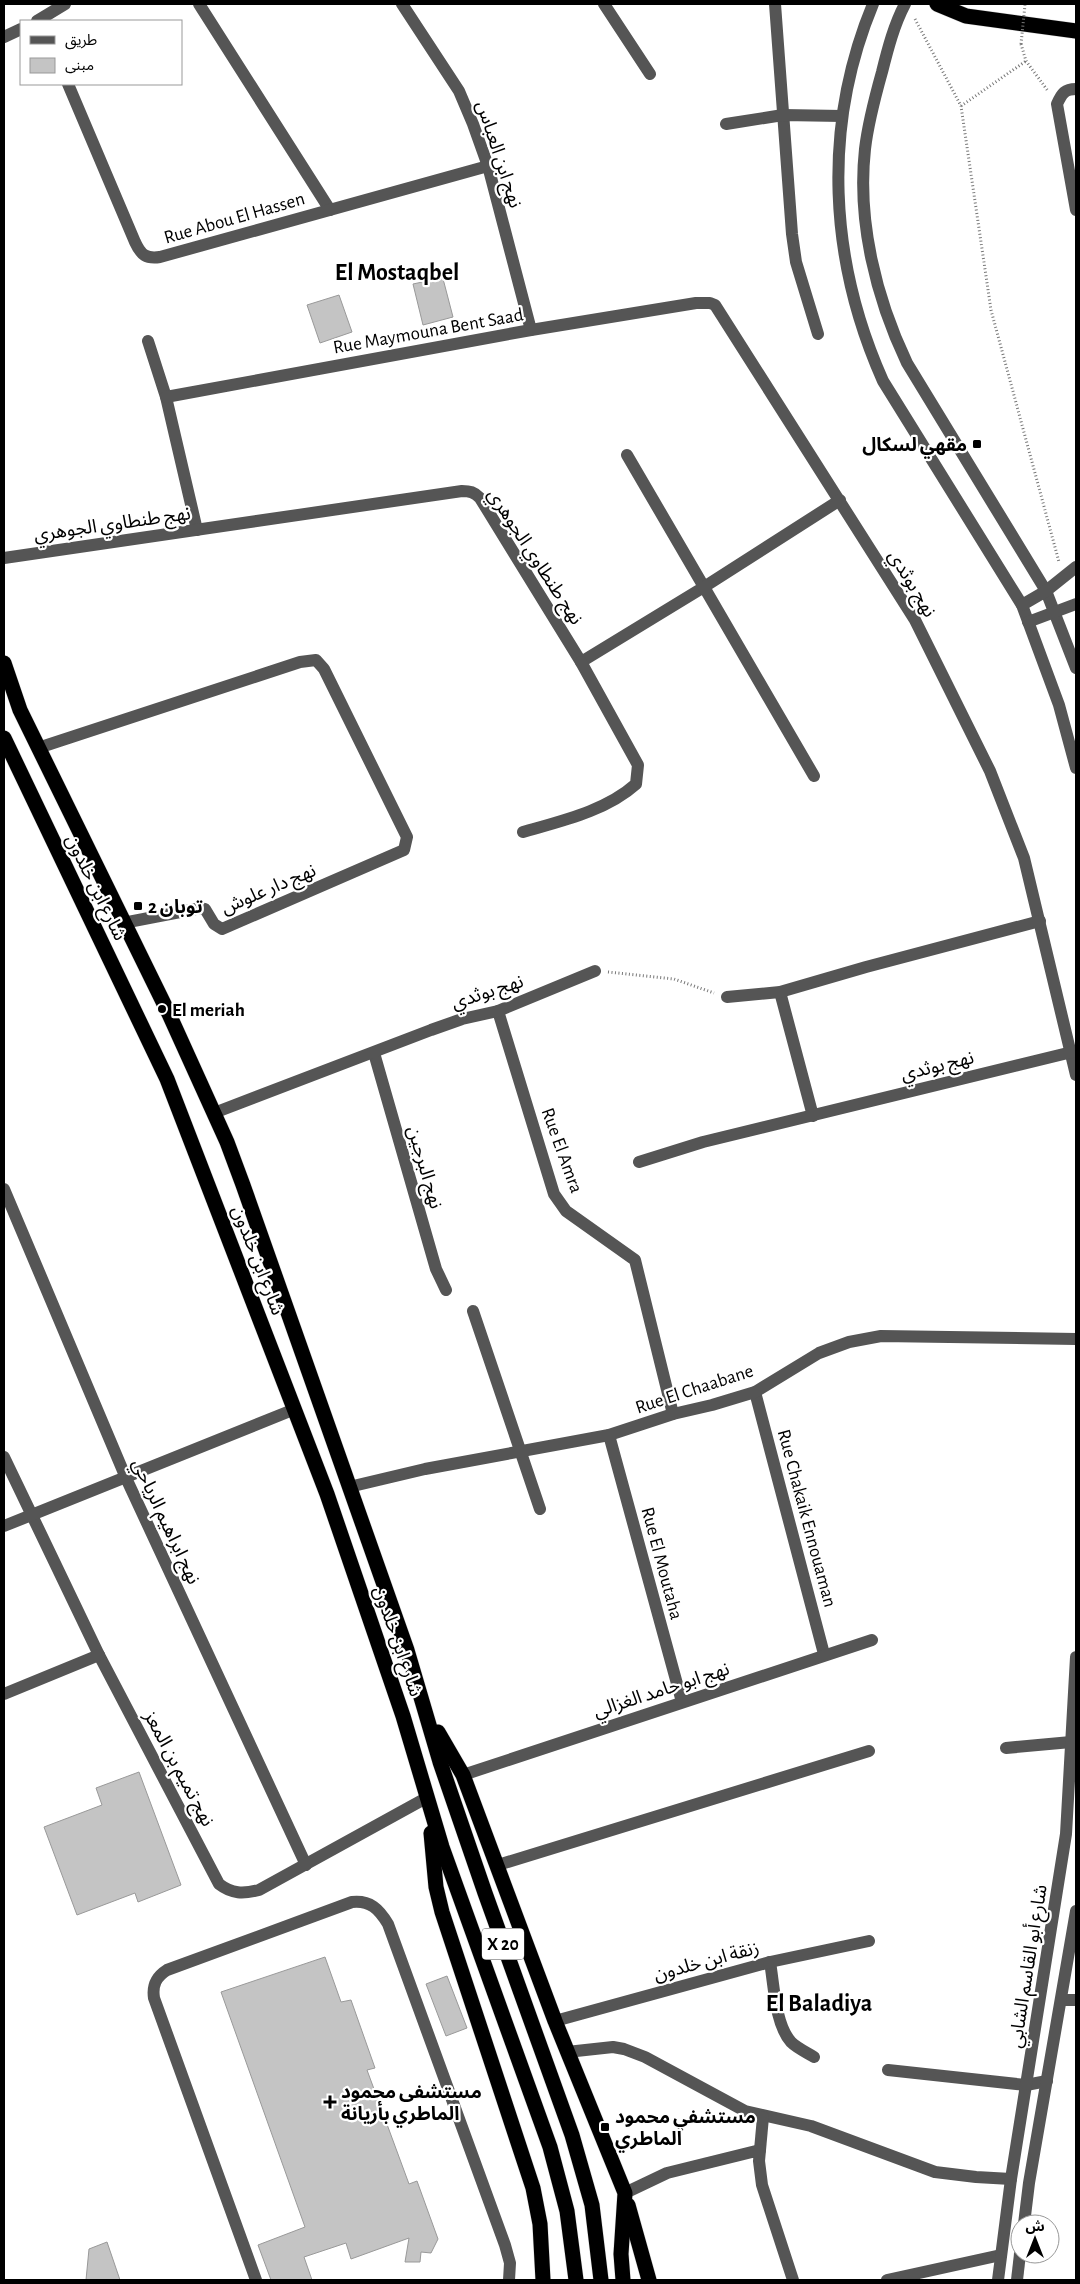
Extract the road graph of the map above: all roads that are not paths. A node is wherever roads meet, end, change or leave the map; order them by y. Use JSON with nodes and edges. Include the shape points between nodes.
{"nodes":[{"id":1,"x":65,"y":4,"type":"edge"},
{"id":2,"x":199,"y":4,"type":"edge"},
{"id":3,"x":402,"y":4,"type":"edge"},
{"id":4,"x":604,"y":4,"type":"edge"},
{"id":5,"x":775,"y":4,"type":"edge"},
{"id":6,"x":873,"y":4,"type":"edge"},
{"id":7,"x":937,"y":4,"type":"edge"},
{"id":8,"x":904,"y":7,"type":"edge"},
{"id":9,"x":41,"y":20,"type":"edge"},
{"id":10,"x":20,"y":29,"type":"edge"},
{"id":11,"x":1076,"y":31,"type":"edge"},
{"id":12,"x":4,"y":37,"type":"edge"},
{"id":13,"x":650,"y":74,"type":"dead end"},
{"id":14,"x":68,"y":85,"type":"edge"},
{"id":15,"x":1076,"y":89,"type":"edge"},
{"id":16,"x":783,"y":116,"type":"junction"},
{"id":17,"x":842,"y":116,"type":"junction"},
{"id":18,"x":726,"y":124,"type":"dead end"},
{"id":19,"x":488,"y":166,"type":"junction"},
{"id":20,"x":330,"y":210,"type":"junction"},
{"id":21,"x":1076,"y":210,"type":"edge"},
{"id":22,"x":696,"y":303,"type":"joint"},
{"id":23,"x":531,"y":330,"type":"junction"},
{"id":24,"x":818,"y":334,"type":"dead end"},
{"id":25,"x":148,"y":341,"type":"dead end"},
{"id":26,"x":166,"y":397,"type":"junction"},
{"id":27,"x":627,"y":455,"type":"dead end"},
{"id":28,"x":840,"y":500,"type":"junction"},
{"id":29,"x":198,"y":530,"type":"junction"},
{"id":30,"x":4,"y":558,"type":"edge"},
{"id":31,"x":1076,"y":567,"type":"edge"},
{"id":32,"x":704,"y":587,"type":"junction"},
{"id":33,"x":1046,"y":591,"type":"junction"},
{"id":34,"x":1076,"y":604,"type":"edge"},
{"id":35,"x":1022,"y":605,"type":"junction"},
{"id":36,"x":1054,"y":611,"type":"junction"},
{"id":37,"x":1028,"y":622,"type":"junction"},
{"id":38,"x":581,"y":662,"type":"junction"},
{"id":39,"x":4,"y":663,"type":"edge"},
{"id":40,"x":1076,"y":668,"type":"edge"},
{"id":41,"x":4,"y":738,"type":"edge"},
{"id":42,"x":38,"y":748,"type":"junction"},
{"id":43,"x":1076,"y":768,"type":"edge"},
{"id":44,"x":814,"y":776,"type":"dead end"},
{"id":45,"x":523,"y":832,"type":"dead end"},
{"id":46,"x":1040,"y":921,"type":"junction"},
{"id":47,"x":123,"y":923,"type":"junction"},
{"id":48,"x":595,"y":971,"type":"road end"},
{"id":49,"x":780,"y":992,"type":"junction"},
{"id":50,"x":727,"y":997,"type":"road end"},
{"id":51,"x":498,"y":1011,"type":"junction"},
{"id":52,"x":1073,"y":1051,"type":"edge"},
{"id":53,"x":374,"y":1053,"type":"junction"},
{"id":54,"x":1076,"y":1076,"type":"edge"},
{"id":55,"x":214,"y":1113,"type":"junction"},
{"id":56,"x":813,"y":1116,"type":"junction"},
{"id":57,"x":638,"y":1162,"type":"dead end"},
{"id":58,"x":4,"y":1189,"type":"edge"},
{"id":59,"x":446,"y":1290,"type":"dead end"},
{"id":60,"x":473,"y":1311,"type":"dead end"},
{"id":61,"x":1076,"y":1339,"type":"edge"},
{"id":62,"x":755,"y":1392,"type":"junction"},
{"id":63,"x":295,"y":1410,"type":"junction"},
{"id":64,"x":673,"y":1414,"type":"junction"},
{"id":65,"x":609,"y":1435,"type":"junction"},
{"id":66,"x":521,"y":1450,"type":"junction"},
{"id":67,"x":4,"y":1457,"type":"edge"},
{"id":68,"x":126,"y":1478,"type":"junction"},
{"id":69,"x":349,"y":1487,"type":"junction"},
{"id":70,"x":540,"y":1509,"type":"dead end"},
{"id":71,"x":31,"y":1515,"type":"junction"},
{"id":72,"x":4,"y":1526,"type":"edge"},
{"id":73,"x":872,"y":1640,"type":"dead end"},
{"id":74,"x":824,"y":1654,"type":"junction"},
{"id":75,"x":100,"y":1655,"type":"junction"},
{"id":76,"x":1076,"y":1657,"type":"edge"},
{"id":77,"x":4,"y":1694,"type":"edge"},
{"id":78,"x":682,"y":1702,"type":"junction"},
{"id":79,"x":425,"y":1708,"type":"junction"},
{"id":80,"x":1074,"y":1743,"type":"edge"},
{"id":81,"x":1006,"y":1748,"type":"dead end"},
{"id":82,"x":870,"y":1751,"type":"dead end"},
{"id":83,"x":463,"y":1775,"type":"junction"},
{"id":84,"x":428,"y":1797,"type":"junction"},
{"id":85,"x":431,"y":1814,"type":"junction"},
{"id":86,"x":306,"y":1864,"type":"junction"},
{"id":87,"x":498,"y":1865,"type":"junction"},
{"id":88,"x":1076,"y":1911,"type":"edge"},
{"id":89,"x":869,"y":1941,"type":"dead end"},
{"id":90,"x":770,"y":1962,"type":"junction"},
{"id":91,"x":1061,"y":2000,"type":"junction"},
{"id":92,"x":1076,"y":2000,"type":"edge"},
{"id":93,"x":554,"y":2021,"type":"junction"},
{"id":94,"x":567,"y":2052,"type":"junction"},
{"id":95,"x":814,"y":2057,"type":"dead end"},
{"id":96,"x":888,"y":2070,"type":"dead end"},
{"id":97,"x":1047,"y":2081,"type":"junction"},
{"id":98,"x":1026,"y":2085,"type":"junction"},
{"id":99,"x":763,"y":2117,"type":"junction"},
{"id":100,"x":760,"y":2150,"type":"junction"},
{"id":101,"x":1011,"y":2179,"type":"junction"},
{"id":102,"x":625,"y":2193,"type":"junction"},
{"id":103,"x":1025,"y":2214,"type":"edge"},
{"id":104,"x":1001,"y":2254,"type":"junction"},
{"id":105,"x":1019,"y":2264,"type":"edge"},
{"id":106,"x":256,"y":2280,"type":"edge"},
{"id":107,"x":509,"y":2280,"type":"edge"},
{"id":108,"x":543,"y":2280,"type":"edge"},
{"id":109,"x":576,"y":2280,"type":"edge"},
{"id":110,"x":601,"y":2280,"type":"edge"},
{"id":111,"x":623,"y":2280,"type":"edge"},
{"id":112,"x":649,"y":2280,"type":"edge"},
{"id":113,"x":793,"y":2280,"type":"edge"},
{"id":114,"x":887,"y":2280,"type":"edge"},
{"id":115,"x":998,"y":2280,"type":"edge"},
{"id":116,"x":1018,"y":2280,"type":"edge"}],
"edges":[{"from":1,"to":9,"type":"street"},
{"from":2,"to":20,"type":"street"},
{"from":3,"to":19,"type":"street","name":"نهج ابن العباس","via":[[459,91]]},
{"from":4,"to":13,"type":"street"},
{"from":5,"to":16,"type":"street"},
{"from":6,"to":17,"type":"street","via":[[854,55]]},
{"from":7,"to":11,"type":"highway","via":[[966,16]]},
{"from":8,"to":33,"type":"street","via":[[891,38],[865,150],[864,190],[875,280],[907,363]]},
{"from":10,"to":12,"type":"street"},
{"from":14,"to":20,"type":"street","name":"Rue Abou El Hassen","via":[[135,242],[149,258]]},
{"from":15,"to":21,"type":"street","via":[[1068,89],[1057,104]]},
{"from":16,"to":17,"type":"street"},
{"from":16,"to":18,"type":"street"},
{"from":16,"to":24,"type":"street","via":[[796,262]]},
{"from":17,"to":35,"type":"street","via":[[839,225],[854,302],[869,349],[883,381]]},
{"from":19,"to":20,"type":"street","name":"Rue Abou El Hassen"},
{"from":19,"to":23,"type":"street","name":"نهج ابن العباس"},
{"from":22,"to":23,"type":"street","name":"Rue Maymouna Bent Saad"},
{"from":22,"to":28,"type":"street","name":"نهج بوثدي","via":[[715,305]]},
{"from":23,"to":26,"type":"street","name":"Rue Maymouna Bent Saad"},
{"from":25,"to":26,"type":"street"},
{"from":26,"to":29,"type":"street"},
{"from":27,"to":32,"type":"street"},
{"from":28,"to":32,"type":"street"},
{"from":28,"to":46,"type":"street","name":"نهج بوثدي","via":[[915,620],[990,771],[1024,858]]},
{"from":29,"to":30,"type":"street","name":"نهج طنطاوي الجوهري"},
{"from":29,"to":38,"type":"street","name":"نهج طنطاوي الجوهري","via":[[462,491],[475,493]]},
{"from":31,"to":33,"type":"street"},
{"from":32,"to":38,"type":"street"},
{"from":32,"to":44,"type":"street"},
{"from":33,"to":35,"type":"street"},
{"from":33,"to":36,"type":"street"},
{"from":34,"to":36,"type":"street"},
{"from":35,"to":37,"type":"street"},
{"from":36,"to":37,"type":"street"},
{"from":36,"to":40,"type":"street"},
{"from":37,"to":43,"type":"street","via":[[1059,705]]},
{"from":38,"to":45,"type":"street","via":[[638,765],[636,784],[591,811]]},
{"from":39,"to":42,"type":"highway","name":"شارع ابن خلدون","via":[[20,710]]},
{"from":41,"to":63,"type":"highway","name":"شارع ابن خلدون","via":[[168,1079]]},
{"from":42,"to":47,"type":"highway","name":"شارع ابن خلدون"},
{"from":42,"to":47,"type":"street","name":"نهج دار علوش","via":[[300,662],[316,660],[324,669],[407,837],[404,850],[222,929],[201,908]]},
{"from":46,"to":49,"type":"street"},
{"from":46,"to":52,"type":"street","name":"نهج بوثدي"},
{"from":47,"to":55,"type":"highway","name":"شارع ابن خلدون"},
{"from":48,"to":51,"type":"street","name":"نهج بوثدي"},
{"from":49,"to":50,"type":"street"},
{"from":49,"to":56,"type":"street"},
{"from":51,"to":53,"type":"street","name":"نهج بوثدي","via":[[462,1019]]},
{"from":51,"to":64,"type":"street","name":"Rue El Amra","via":[[554,1194],[566,1211],[635,1260]]},
{"from":52,"to":54,"type":"street","name":"نهج بوثدي"},
{"from":52,"to":56,"type":"street","name":"نهج بوثدي"},
{"from":53,"to":55,"type":"street","name":"نهج بوثدي"},
{"from":53,"to":59,"type":"street","name":"نهج البرجين","via":[[436,1269]]},
{"from":55,"to":69,"type":"highway","name":"شارع ابن خلدون","via":[[244,1185]]},
{"from":56,"to":57,"type":"street","name":"نهج بوثدي","via":[[703,1142]]},
{"from":58,"to":68,"type":"street","name":"نهج ابراهيم الرياحي"},
{"from":60,"to":66,"type":"street"},
{"from":61,"to":62,"type":"street","name":"Rue El Chaabane","via":[[881,1336],[849,1342],[819,1354]]},
{"from":62,"to":64,"type":"street","name":"Rue El Chaabane"},
{"from":62,"to":74,"type":"street","name":"Rue Chakaik Ennouaman"},
{"from":63,"to":68,"type":"street"},
{"from":63,"to":84,"type":"highway","name":"شارع ابن خلدون","via":[[365,1604]]},
{"from":64,"to":65,"type":"street","name":"Rue El Chaabane"},
{"from":65,"to":66,"type":"street","name":"Rue El Chaabane"},
{"from":65,"to":78,"type":"street","name":"Rue El Moutaha"},
{"from":66,"to":69,"type":"street","name":"Rue El Chaabane"},
{"from":66,"to":70,"type":"street"},
{"from":67,"to":71,"type":"street","name":"نهج تميم بن المعز"},
{"from":68,"to":71,"type":"street"},
{"from":68,"to":86,"type":"street","name":"نهج ابراهيم الرياحي"},
{"from":69,"to":79,"type":"highway","name":"شارع ابن خلدون"},
{"from":71,"to":72,"type":"street"},
{"from":71,"to":75,"type":"street","name":"نهج تميم بن المعز"},
{"from":73,"to":74,"type":"street","name":"نهج ابو حامد الغزالي"},
{"from":74,"to":78,"type":"street","name":"نهج ابو حامد الغزالي"},
{"from":75,"to":77,"type":"street"},
{"from":75,"to":86,"type":"street","name":"نهج تميم بن المعز","via":[[220,1884],[238,1893],[259,1890]]},
{"from":76,"to":80,"type":"street","name":"شارع أبو القاسم الشابي"},
{"from":78,"to":83,"type":"street","name":"نهج ابو حامد الغزالي"},
{"from":79,"to":83,"type":"highway"},
{"from":79,"to":110,"type":"highway","number":"X 20","via":[[466,1840],[556,2085],[584,2178],[596,2233]]},
{"from":80,"to":81,"type":"street"},
{"from":80,"to":98,"type":"street","name":"شارع أبو القاسم الشابي","via":[[1066,1834]]},
{"from":82,"to":87,"type":"street"},
{"from":83,"to":87,"type":"highway"},
{"from":84,"to":85,"type":"highway","name":"شارع ابن خلدون"},
{"from":84,"to":86,"type":"street","name":"نهج تميم بن المعز"},
{"from":85,"to":108,"type":"highway","via":[[432,1858],[442,1912],[533,2188],[541,2233]]},
{"from":85,"to":109,"type":"highway","number":"X 20","via":[[561,2183]]},
{"from":87,"to":93,"type":"highway"},
{"from":88,"to":91,"type":"street","name":"شارع أبو القاسم الشابي"},
{"from":89,"to":90,"type":"street","name":"زنقة ابن خلدون"},
{"from":90,"to":93,"type":"street","name":"زنقة ابن خلدون"},
{"from":90,"to":95,"type":"street","via":[[784,2033]]},
{"from":91,"to":92,"type":"street"},
{"from":91,"to":97,"type":"street","name":"شارع أبو القاسم الشابي"},
{"from":93,"to":94,"type":"highway"},
{"from":94,"to":99,"type":"street","via":[[613,2047],[624,2049],[731,2106]]},
{"from":94,"to":102,"type":"highway"},
{"from":96,"to":98,"type":"street"},
{"from":97,"to":98,"type":"street"},
{"from":97,"to":103,"type":"street","name":"شارع أبو القاسم الشابي"},
{"from":98,"to":101,"type":"street","name":"شارع أبو القاسم الشابي"},
{"from":99,"to":100,"type":"street"},
{"from":99,"to":101,"type":"street","via":[[811,2126],[935,2172]]},
{"from":100,"to":102,"type":"street","via":[[667,2173]]},
{"from":100,"to":113,"type":"street","via":[[758,2161],[762,2185]]},
{"from":101,"to":104,"type":"street","name":"شارع أبو القاسم الشابي"},
{"from":102,"to":111,"type":"highway","via":[[621,2254]]},
{"from":102,"to":112,"type":"highway"},
{"from":104,"to":114,"type":"street"},
{"from":104,"to":115,"type":"street","name":"شارع أبو القاسم الشابي"},
{"from":105,"to":116,"type":"street"},
{"from":106,"to":107,"type":"street","via":[[154,1998],[154,1984],[167,1970],[362,1901],[378,1909],[388,1924],[505,2245],[510,2263]]}]}
